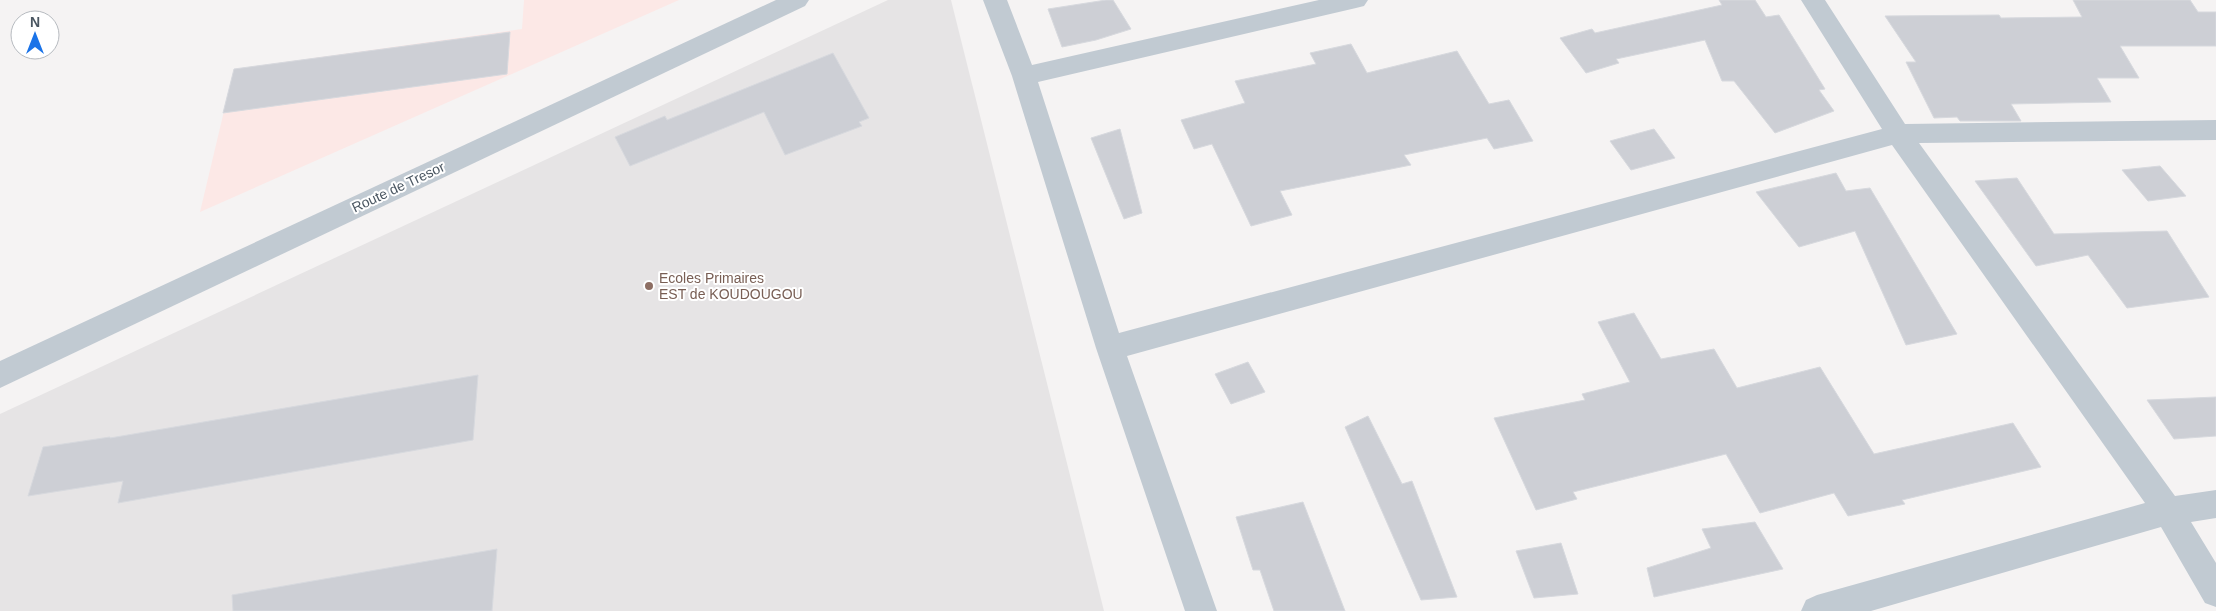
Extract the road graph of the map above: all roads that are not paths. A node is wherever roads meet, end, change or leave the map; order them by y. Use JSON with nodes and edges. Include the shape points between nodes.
{"nodes":[{"id":1,"x":796,"y":0,"type":"edge"},
{"id":2,"x":995,"y":0,"type":"edge"},
{"id":3,"x":1356,"y":0,"type":"edge"},
{"id":4,"x":1813,"y":0,"type":"edge"},
{"id":5,"x":1024,"y":76,"type":"junction"},
{"id":6,"x":2216,"y":130,"type":"edge"},
{"id":7,"x":1898,"y":134,"type":"junction"},
{"id":8,"x":1110,"y":348,"type":"junction"},
{"id":9,"x":0,"y":375,"type":"edge"},
{"id":10,"x":2216,"y":504,"type":"edge"},
{"id":11,"x":2168,"y":512,"type":"junction"},
{"id":12,"x":2216,"y":592,"type":"edge"},
{"id":13,"x":1201,"y":611,"type":"edge"},
{"id":14,"x":1816,"y":611,"type":"edge"}],
"edges":[{"from":1,"to":9,"type":"street","name":"Route de Tresor"},
{"from":2,"to":5,"type":"street"},
{"from":3,"to":5,"type":"street"},
{"from":4,"to":7,"type":"street"},
{"from":5,"to":8,"type":"street"},
{"from":6,"to":7,"type":"street"},
{"from":7,"to":8,"type":"street"},
{"from":7,"to":11,"type":"street"},
{"from":8,"to":13,"type":"street"},
{"from":10,"to":11,"type":"street"},
{"from":11,"to":12,"type":"street"},
{"from":11,"to":14,"type":"street"}]}
